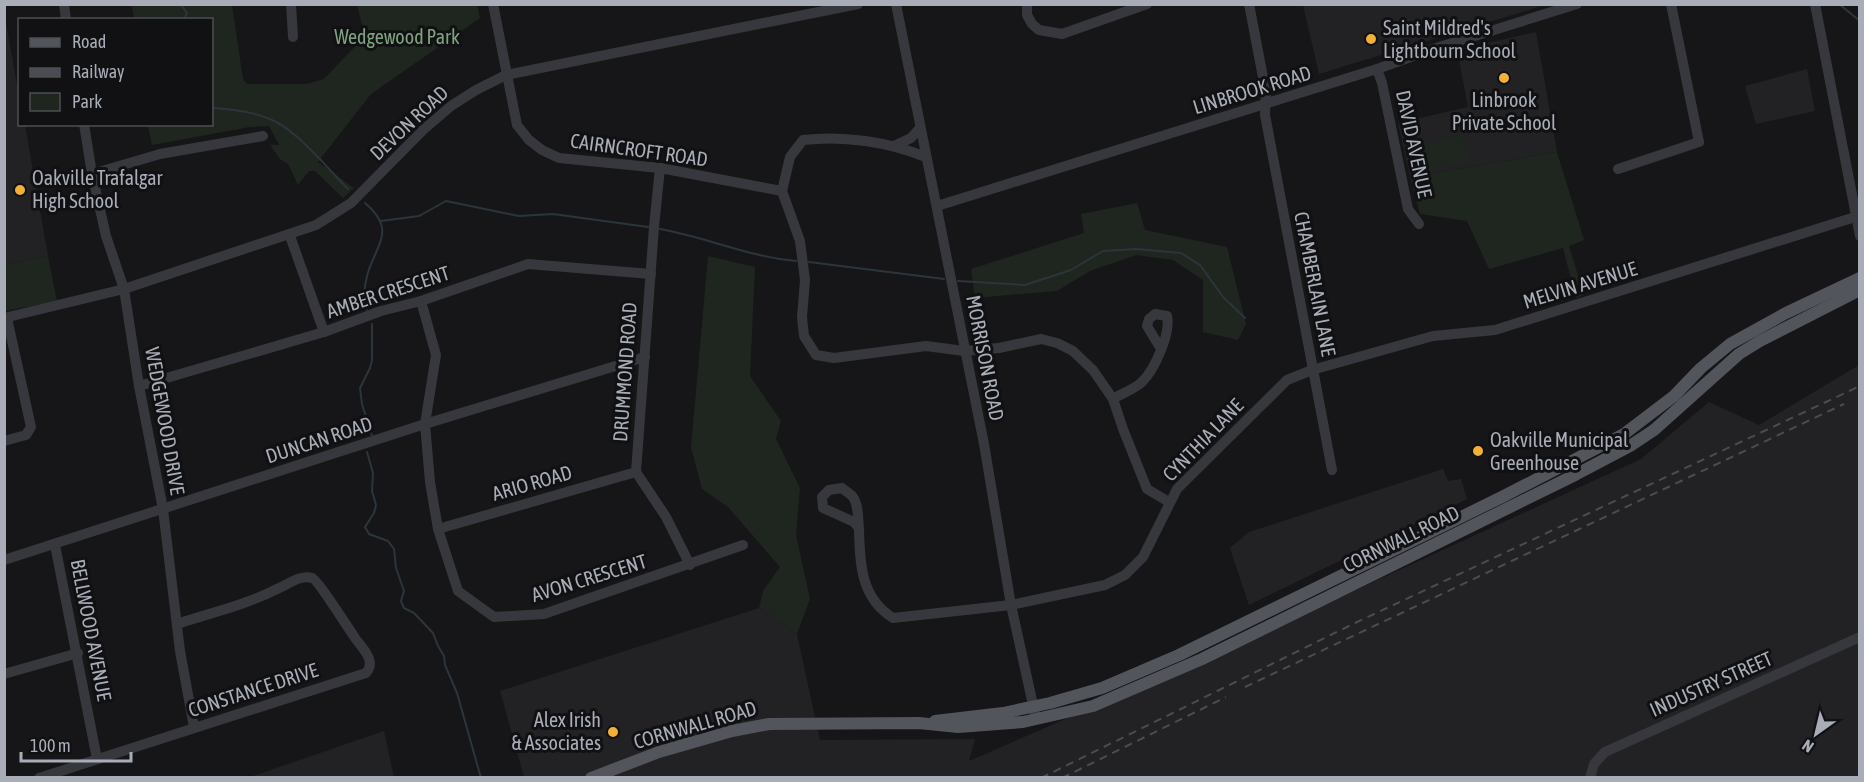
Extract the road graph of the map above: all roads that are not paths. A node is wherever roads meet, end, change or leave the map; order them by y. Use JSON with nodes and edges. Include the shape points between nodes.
{"nodes":[{"id":1,"x":291,"y":4,"type":"edge"},
{"id":2,"x":493,"y":4,"type":"edge"},
{"id":3,"x":858,"y":4,"type":"edge"},
{"id":4,"x":896,"y":4,"type":"edge"},
{"id":5,"x":1027,"y":4,"type":"edge"},
{"id":6,"x":1147,"y":4,"type":"edge"},
{"id":7,"x":1249,"y":4,"type":"edge"},
{"id":8,"x":1577,"y":4,"type":"edge"},
{"id":9,"x":1671,"y":4,"type":"edge"},
{"id":10,"x":1815,"y":4,"type":"edge"},
{"id":11,"x":293,"y":37,"type":"dead end"},
{"id":12,"x":1377,"y":69,"type":"junction"},
{"id":13,"x":506,"y":75,"type":"junction"},
{"id":14,"x":1265,"y":105,"type":"junction"},
{"id":15,"x":84,"y":126,"type":"edge"},
{"id":16,"x":920,"y":128,"type":"junction"},
{"id":17,"x":263,"y":136,"type":"dead end"},
{"id":18,"x":894,"y":146,"type":"junction"},
{"id":19,"x":926,"y":157,"type":"junction"},
{"id":20,"x":660,"y":168,"type":"junction"},
{"id":21,"x":1618,"y":169,"type":"dead end"},
{"id":22,"x":92,"y":174,"type":"junction"},
{"id":23,"x":782,"y":191,"type":"junction"},
{"id":24,"x":937,"y":206,"type":"junction"},
{"id":25,"x":1855,"y":217,"type":"junction"},
{"id":26,"x":1419,"y":224,"type":"dead end"},
{"id":27,"x":291,"y":236,"type":"junction"},
{"id":28,"x":1860,"y":236,"type":"edge"},
{"id":29,"x":651,"y":274,"type":"junction"},
{"id":30,"x":1860,"y":278,"type":"edge"},
{"id":31,"x":124,"y":289,"type":"junction"},
{"id":32,"x":1860,"y":290,"type":"edge"},
{"id":33,"x":421,"y":300,"type":"junction"},
{"id":34,"x":6,"y":318,"type":"edge"},
{"id":35,"x":324,"y":332,"type":"junction"},
{"id":36,"x":1161,"y":349,"type":"dead end"},
{"id":37,"x":964,"y":351,"type":"junction"},
{"id":38,"x":645,"y":357,"type":"junction"},
{"id":39,"x":1312,"y":370,"type":"junction"},
{"id":40,"x":139,"y":387,"type":"junction"},
{"id":41,"x":1113,"y":399,"type":"junction"},
{"id":42,"x":425,"y":424,"type":"junction"},
{"id":43,"x":4,"y":441,"type":"edge"},
{"id":44,"x":1332,"y":470,"type":"dead end"},
{"id":45,"x":636,"y":472,"type":"junction"},
{"id":46,"x":1169,"y":502,"type":"junction"},
{"id":47,"x":163,"y":509,"type":"junction"},
{"id":48,"x":859,"y":528,"type":"dead end"},
{"id":49,"x":438,"y":529,"type":"junction"},
{"id":50,"x":55,"y":545,"type":"junction"},
{"id":51,"x":744,"y":545,"type":"dead end"},
{"id":52,"x":4,"y":560,"type":"edge"},
{"id":53,"x":690,"y":565,"type":"junction"},
{"id":54,"x":1011,"y":605,"type":"junction"},
{"id":55,"x":177,"y":624,"type":"junction"},
{"id":56,"x":1860,"y":638,"type":"edge"},
{"id":57,"x":78,"y":652,"type":"junction"},
{"id":58,"x":4,"y":674,"type":"edge"},
{"id":59,"x":1035,"y":713,"type":"junction"},
{"id":60,"x":194,"y":727,"type":"junction"},
{"id":61,"x":97,"y":759,"type":"junction"},
{"id":62,"x":39,"y":777,"type":"edge"},
{"id":63,"x":591,"y":777,"type":"edge"},
{"id":64,"x":1590,"y":777,"type":"edge"}],
"edges":[{"from":1,"to":11,"type":"street"},
{"from":2,"to":13,"type":"street","name":"CAIRNCROFT ROAD"},
{"from":3,"to":13,"type":"street","name":"DEVON ROAD"},
{"from":4,"to":16,"type":"street","name":"MORRISON ROAD"},
{"from":5,"to":6,"type":"street","via":[[1026,15],[1032,24],[1039,30],[1062,34]]},
{"from":7,"to":14,"type":"street","name":"CHAMBERLAIN LANE"},
{"from":8,"to":12,"type":"street","name":"LINBROOK ROAD"},
{"from":9,"to":21,"type":"street","via":[[1699,142]]},
{"from":10,"to":25,"type":"street"},
{"from":12,"to":14,"type":"street","name":"LINBROOK ROAD"},
{"from":12,"to":26,"type":"street","name":"DAVID AVENUE","via":[[1408,208]]},
{"from":13,"to":20,"type":"street","name":"CAIRNCROFT ROAD","via":[[517,125],[542,150],[559,158]]},
{"from":13,"to":27,"type":"street","name":"DEVON ROAD","via":[[451,106],[351,203]]},
{"from":14,"to":24,"type":"street","name":"LINBROOK ROAD"},
{"from":14,"to":39,"type":"street","name":"CHAMBERLAIN LANE"},
{"from":15,"to":22,"type":"street","name":"WEDGEWOOD DRIVE"},
{"from":16,"to":18,"type":"street","via":[[911,138]]},
{"from":16,"to":19,"type":"street","name":"MORRISON ROAD"},
{"from":17,"to":22,"type":"street","via":[[160,154]]},
{"from":18,"to":19,"type":"street"},
{"from":18,"to":23,"type":"street","via":[[827,137],[803,141],[790,157]]},
{"from":19,"to":24,"type":"street","name":"MORRISON ROAD"},
{"from":20,"to":23,"type":"street","name":"CAIRNCROFT ROAD"},
{"from":20,"to":29,"type":"street","name":"DRUMMOND ROAD"},
{"from":22,"to":31,"type":"street","name":"WEDGEWOOD DRIVE","via":[[106,236]]},
{"from":23,"to":37,"type":"street","via":[[800,241],[805,280],[804,336],[816,355],[834,358],[926,346]]},
{"from":24,"to":37,"type":"street","name":"MORRISON ROAD"},
{"from":25,"to":28,"type":"street"},
{"from":25,"to":39,"type":"street","name":"MELVIN AVENUE","via":[[1495,330],[1433,336]]},
{"from":27,"to":31,"type":"street","name":"DEVON ROAD"},
{"from":27,"to":35,"type":"street"},
{"from":29,"to":33,"type":"street","name":"AMBER CRESCENT","via":[[528,264]]},
{"from":29,"to":38,"type":"street","name":"DRUMMOND ROAD"},
{"from":30,"to":59,"type":"main road","name":"CORNWALL ROAD","via":[[1730,344],[1624,434],[1179,655]]},
{"from":31,"to":34,"type":"street","name":"DEVON ROAD"},
{"from":31,"to":40,"type":"street","name":"WEDGEWOOD DRIVE"},
{"from":32,"to":59,"type":"main road","name":"CORNWALL ROAD","via":[[1739,354],[1654,429],[1575,476],[1136,689],[1093,706]]},
{"from":33,"to":35,"type":"street","name":"AMBER CRESCENT"},
{"from":33,"to":42,"type":"street","name":"AVON CRESCENT","via":[[435,355]]},
{"from":34,"to":43,"type":"street","via":[[30,427],[26,435]]},
{"from":35,"to":40,"type":"street","name":"AMBER CRESCENT"},
{"from":36,"to":41,"type":"street","via":[[1142,382]]},
{"from":37,"to":41,"type":"street","via":[[1041,339],[1057,343],[1093,370]]},
{"from":37,"to":54,"type":"street","name":"MORRISON ROAD"},
{"from":38,"to":42,"type":"street","name":"DUNCAN ROAD"},
{"from":38,"to":45,"type":"street","name":"DRUMMOND ROAD"},
{"from":39,"to":44,"type":"street","name":"CHAMBERLAIN LANE"},
{"from":39,"to":46,"type":"street","name":"CYNTHIA LANE","via":[[1287,380],[1177,489]]},
{"from":40,"to":47,"type":"street","name":"WEDGEWOOD DRIVE"},
{"from":41,"to":46,"type":"street","via":[[1147,489]]},
{"from":42,"to":47,"type":"street","name":"DUNCAN ROAD"},
{"from":42,"to":49,"type":"street","name":"AVON CRESCENT"},
{"from":45,"to":49,"type":"street","name":"ARIO ROAD"},
{"from":45,"to":53,"type":"street","via":[[666,516]]},
{"from":46,"to":54,"type":"street","name":"CYNTHIA LANE","via":[[1143,557],[1125,575],[1105,585]]},
{"from":47,"to":50,"type":"street","name":"DUNCAN ROAD"},
{"from":47,"to":55,"type":"street","name":"WEDGEWOOD DRIVE"},
{"from":48,"to":54,"type":"street","name":"CYNTHIA LANE","via":[[858,554],[867,590],[881,610],[893,618]]},
{"from":49,"to":53,"type":"street","name":"AVON CRESCENT","via":[[458,591],[494,617],[544,614]]},
{"from":50,"to":52,"type":"street","name":"DUNCAN ROAD"},
{"from":50,"to":57,"type":"street","name":"BELLWOOD AVENUE"},
{"from":51,"to":53,"type":"street","name":"AVON CRESCENT"},
{"from":54,"to":59,"type":"street","name":"MORRISON ROAD"},
{"from":55,"to":60,"type":"street","name":"WEDGEWOOD DRIVE"},
{"from":55,"to":60,"type":"street","name":"CONSTANCE DRIVE","via":[[264,596],[298,579],[311,578],[320,585],[370,664],[366,673]]},
{"from":56,"to":64,"type":"street","name":"INDUSTRY STREET","via":[[1605,752],[1594,764]]},
{"from":57,"to":58,"type":"street"},
{"from":57,"to":61,"type":"street","name":"BELLWOOD AVENUE"},
{"from":59,"to":63,"type":"main road","name":"CORNWALL ROAD","via":[[919,723],[769,724],[658,752]]},
{"from":60,"to":61,"type":"street","name":"CONSTANCE DRIVE"},
{"from":61,"to":62,"type":"street","name":"CONSTANCE DRIVE"}]}
